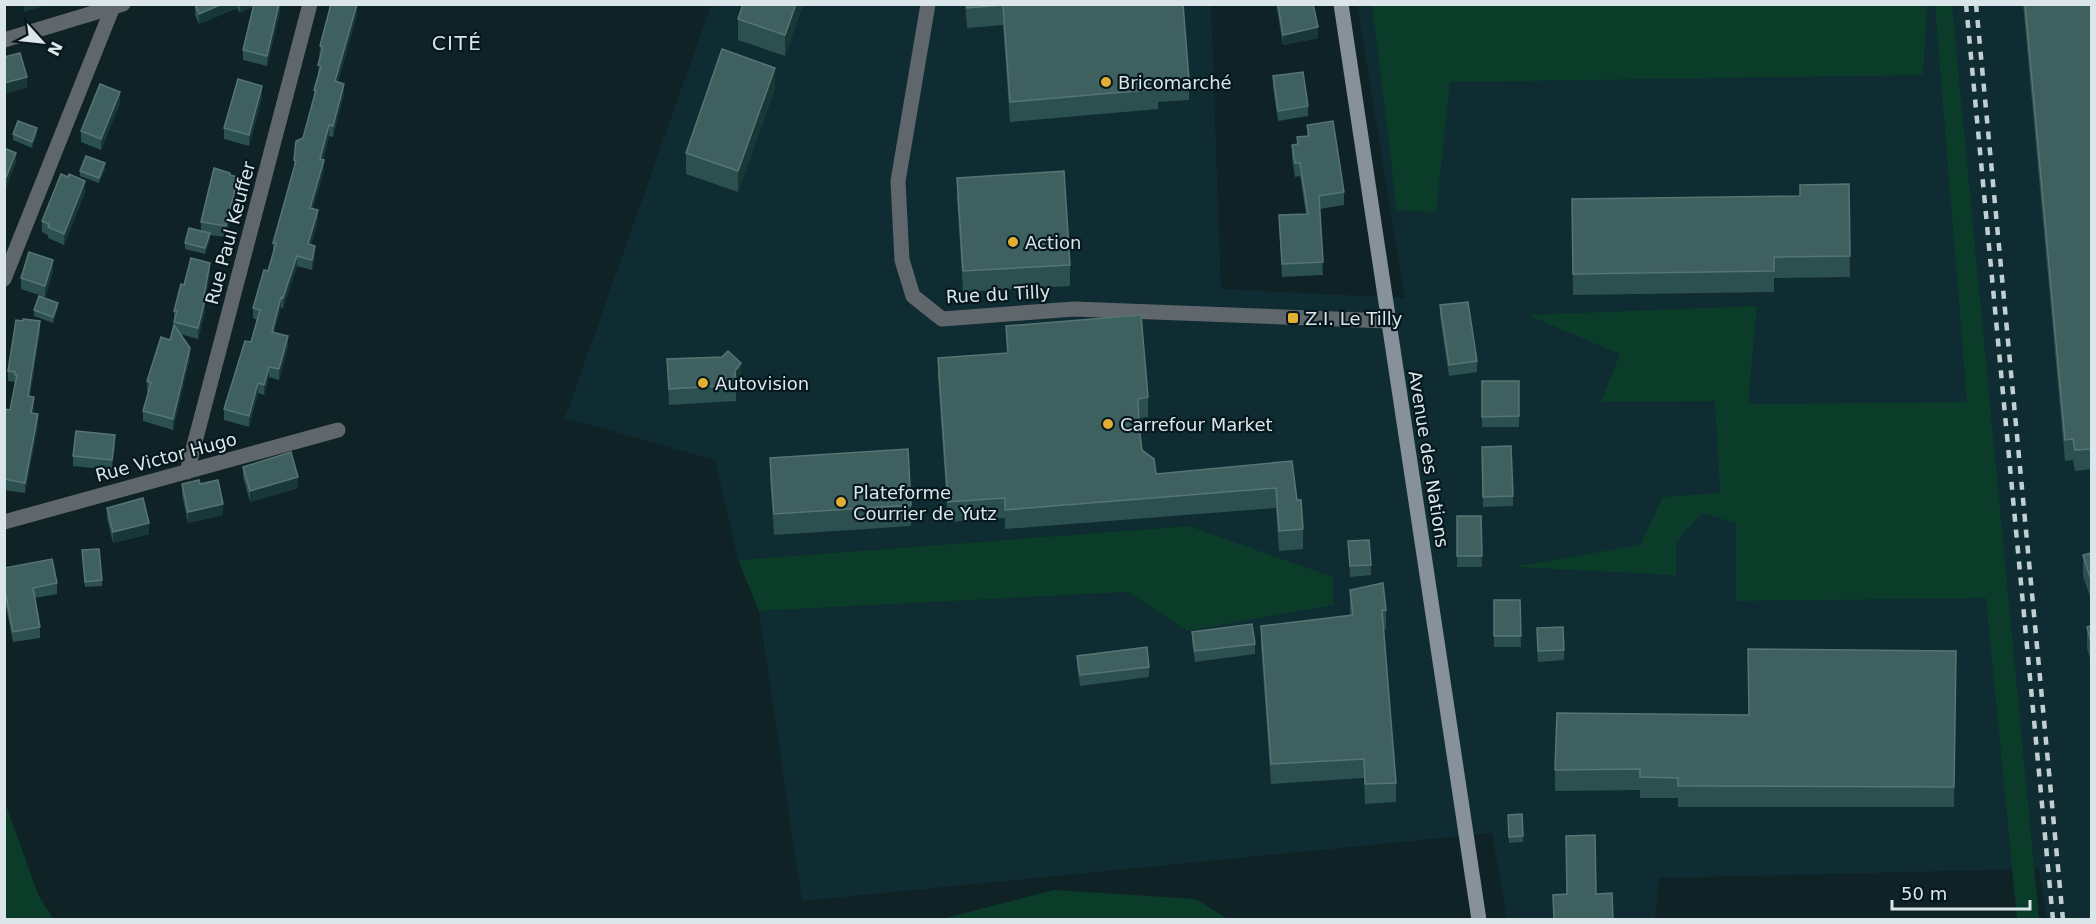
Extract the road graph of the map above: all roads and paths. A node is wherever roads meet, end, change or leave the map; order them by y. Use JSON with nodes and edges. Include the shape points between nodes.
{"nodes":[{"id":1,"x":310,"y":4,"type":"edge"},
{"id":2,"x":928,"y":4,"type":"edge"},
{"id":3,"x":1341,"y":4,"type":"edge"},
{"id":4,"x":117,"y":6,"type":"edge"},
{"id":5,"x":4,"y":40,"type":"edge"},
{"id":6,"x":4,"y":279,"type":"edge"},
{"id":7,"x":1388,"y":321,"type":"junction"},
{"id":8,"x":338,"y":430,"type":"dead end"},
{"id":9,"x":187,"y":472,"type":"junction"},
{"id":10,"x":4,"y":522,"type":"edge"},
{"id":11,"x":1479,"y":920,"type":"edge"}],
"edges":[{"from":1,"to":9,"type":"street","name":"Rue Paul Keuffer"},
{"from":2,"to":7,"type":"street","name":"Rue du Tilly","via":[[898,181],[902,260],[913,296],[942,319],[1074,309]]},
{"from":3,"to":7,"type":"main road","name":"Avenue des Nations"},
{"from":4,"to":5,"type":"street"},
{"from":4,"to":6,"type":"street"},
{"from":7,"to":11,"type":"main road","name":"Avenue des Nations"},
{"from":8,"to":9,"type":"street","name":"Rue Victor Hugo"},
{"from":9,"to":10,"type":"street","name":"Rue Victor Hugo"}]}
